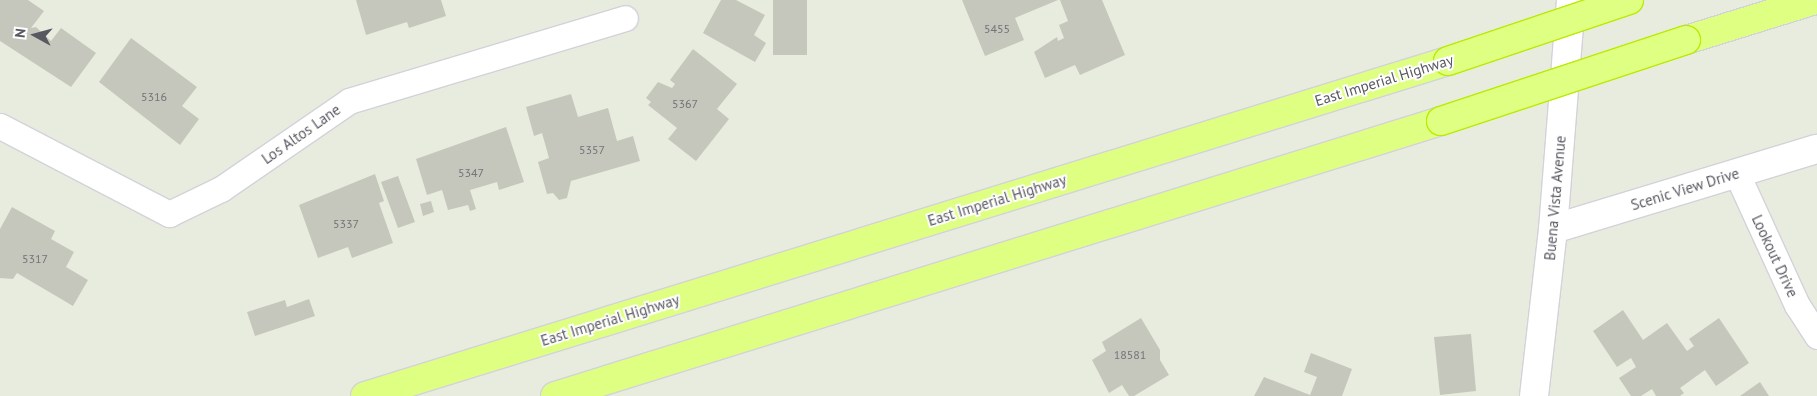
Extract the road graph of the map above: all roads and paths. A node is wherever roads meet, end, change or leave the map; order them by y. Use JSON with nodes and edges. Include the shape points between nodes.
{"nodes":[{"id":1,"x":1571,"y":0,"type":"edge"},
{"id":2,"x":1629,"y":0,"type":"edge"},
{"id":3,"x":1815,"y":0,"type":"edge"},
{"id":4,"x":625,"y":18,"type":"dead end"},
{"id":5,"x":0,"y":126,"type":"edge"},
{"id":6,"x":1817,"y":149,"type":"edge"},
{"id":7,"x":1737,"y":174,"type":"junction"},
{"id":8,"x":1553,"y":229,"type":"junction"},
{"id":9,"x":1817,"y":336,"type":"edge"},
{"id":10,"x":365,"y":396,"type":"edge"},
{"id":11,"x":555,"y":396,"type":"edge"},
{"id":12,"x":1534,"y":396,"type":"edge"}],
"edges":[{"from":1,"to":8,"type":"street","name":"Buena Vista Avenue"},
{"from":2,"to":10,"type":"highway","name":"East Imperial Highway","bridge":true,"via":[[1448,61]]},
{"from":3,"to":11,"type":"highway","bridge":true,"via":[[1441,121]]},
{"from":4,"to":5,"type":"street","name":"Los Altos Lane","via":[[349,101],[222,189],[169,214]]},
{"from":6,"to":7,"type":"street","name":"Scenic View Drive"},
{"from":7,"to":8,"type":"street","name":"Scenic View Drive"},
{"from":7,"to":9,"type":"street","name":"Lookout Drive","via":[[1797,305]]},
{"from":8,"to":12,"type":"street","name":"Buena Vista Avenue"}]}
